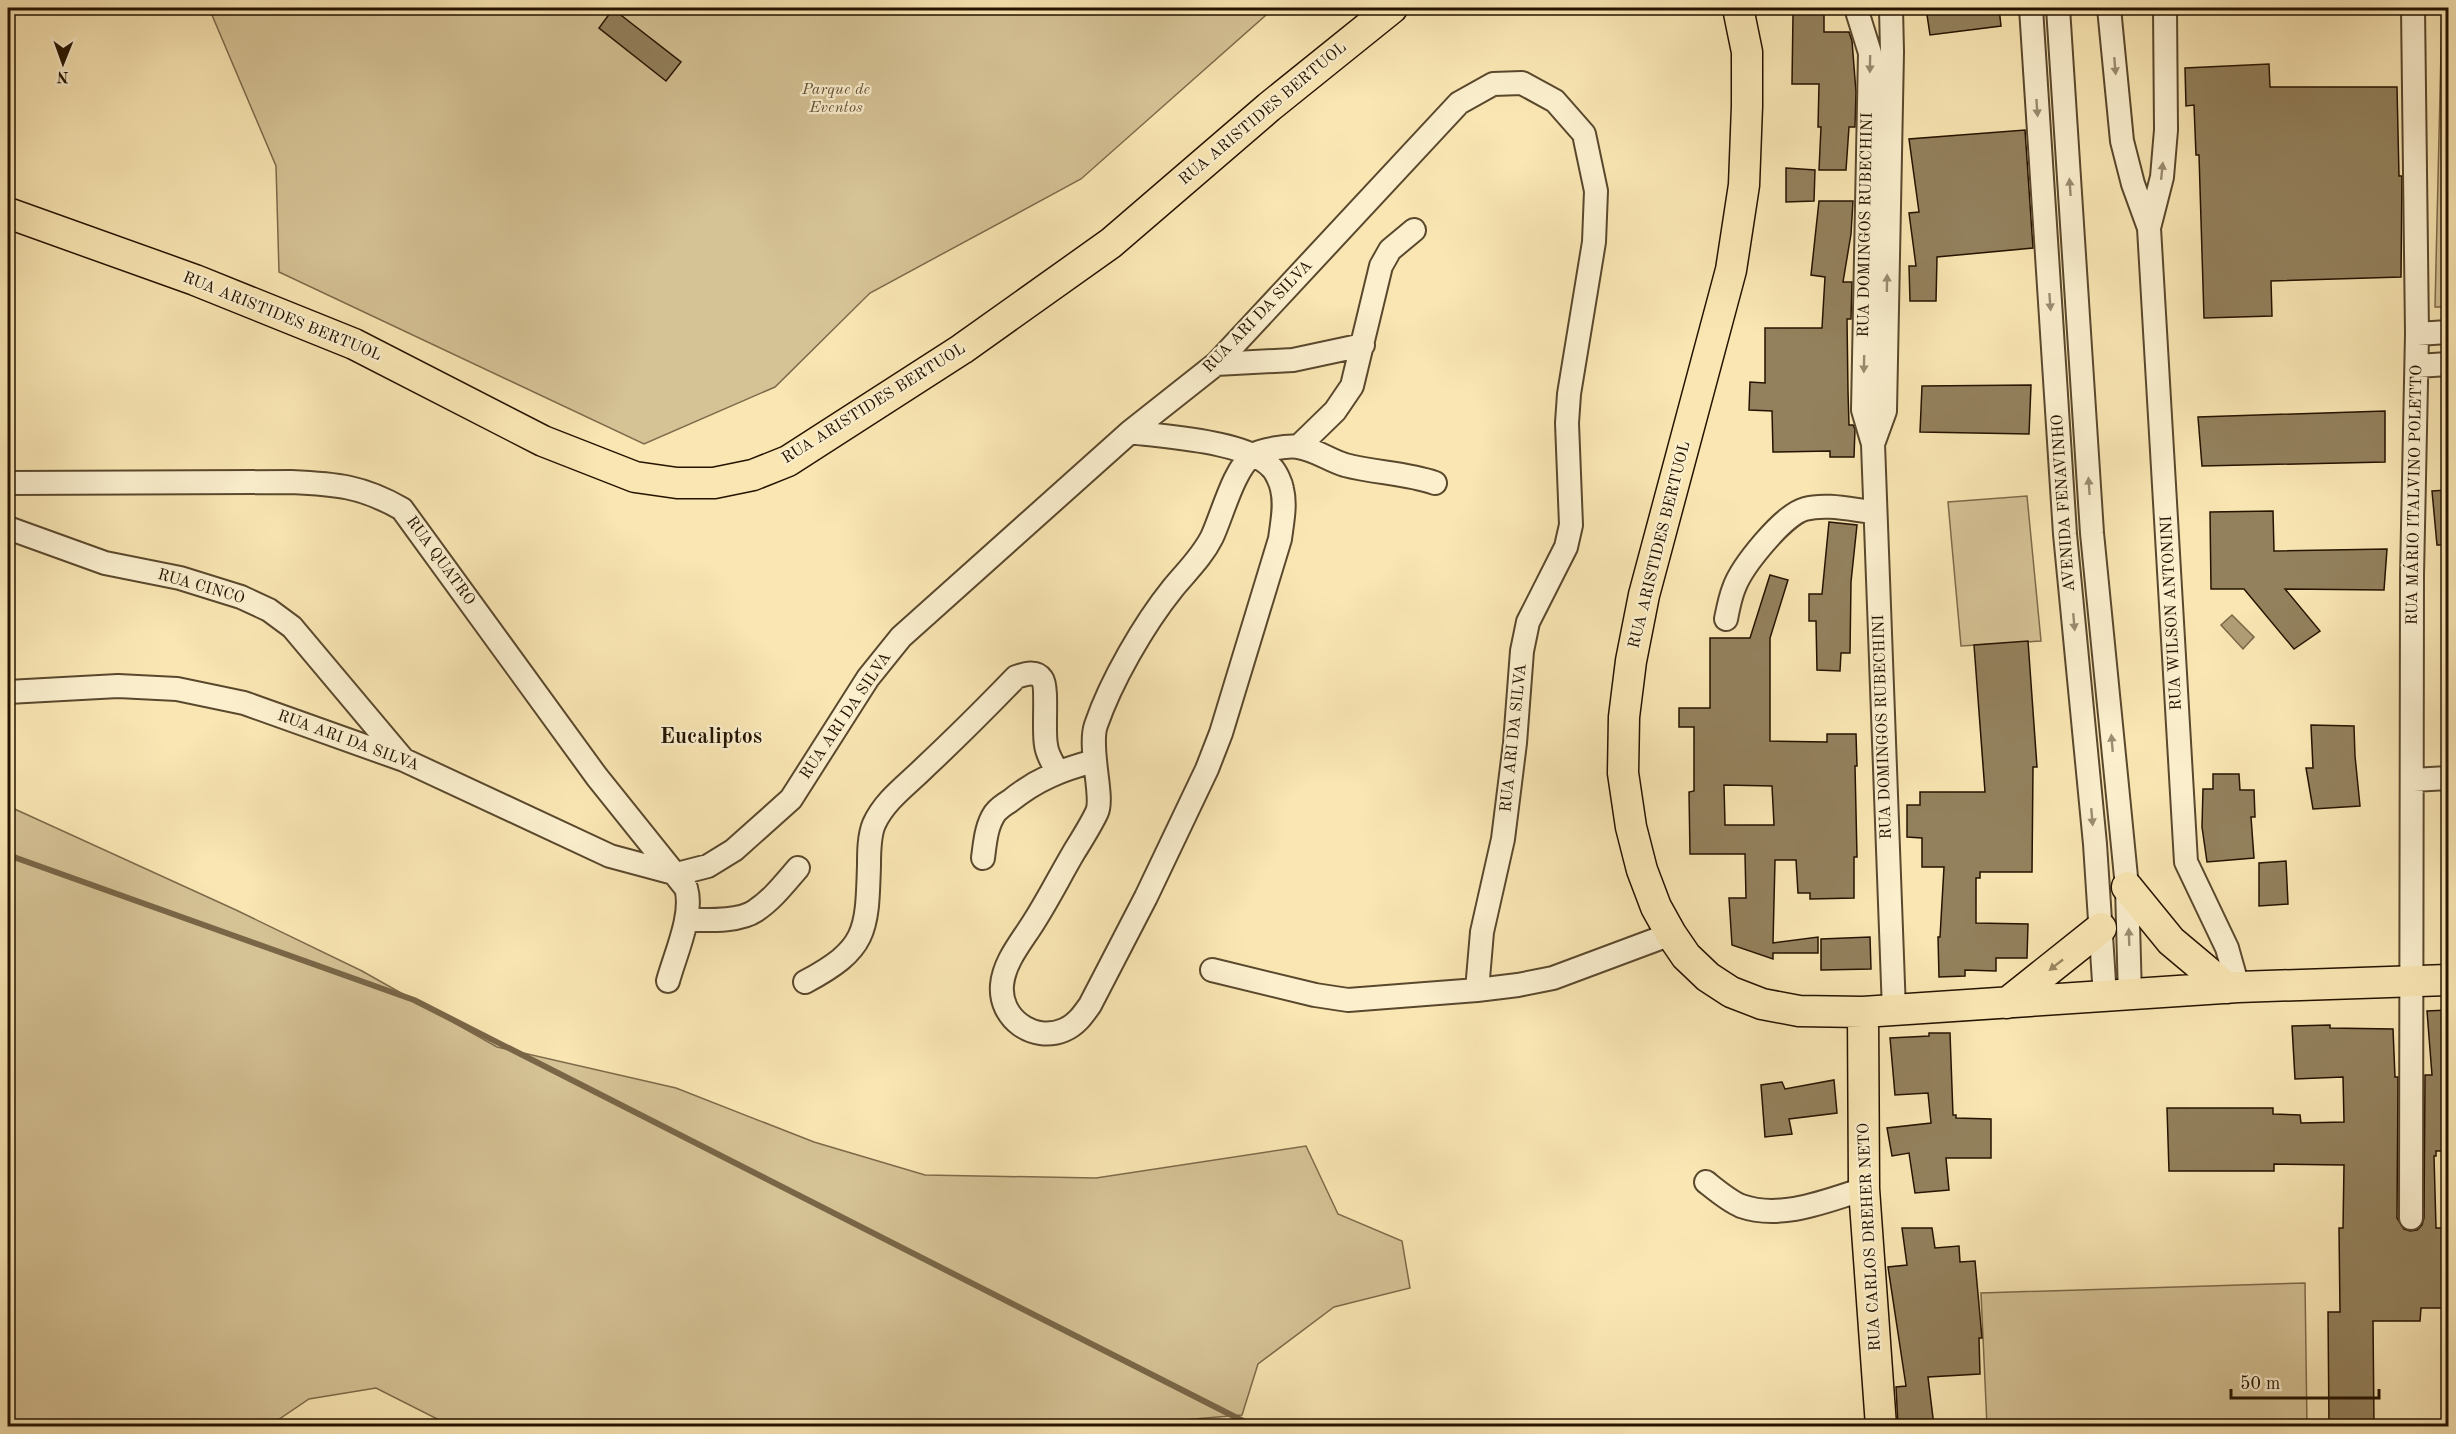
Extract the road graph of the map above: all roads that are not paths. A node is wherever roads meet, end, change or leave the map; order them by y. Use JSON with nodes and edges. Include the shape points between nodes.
{"nodes":[{"id":1,"x":1392,"y":8,"type":"edge"},
{"id":2,"x":1738,"y":8,"type":"edge"},
{"id":3,"x":1856,"y":8,"type":"edge"},
{"id":4,"x":1891,"y":8,"type":"edge"},
{"id":5,"x":2031,"y":8,"type":"edge"},
{"id":6,"x":2058,"y":8,"type":"edge"},
{"id":7,"x":2109,"y":8,"type":"edge"},
{"id":8,"x":2165,"y":8,"type":"edge"},
{"id":9,"x":2413,"y":8,"type":"edge"},
{"id":10,"x":2062,"y":75,"type":"junction"},
{"id":11,"x":2035,"y":77,"type":"junction"},
{"id":12,"x":8,"y":213,"type":"edge"},
{"id":13,"x":2149,"y":228,"type":"junction"},
{"id":14,"x":1413,"y":230,"type":"dead end"},
{"id":15,"x":2073,"y":231,"type":"junction"},
{"id":16,"x":2046,"y":233,"type":"junction"},
{"id":17,"x":2448,"y":332,"type":"edge"},
{"id":18,"x":2417,"y":334,"type":"junction"},
{"id":19,"x":1363,"y":345,"type":"junction"},
{"id":20,"x":1216,"y":364,"type":"junction"},
{"id":21,"x":2448,"y":364,"type":"edge"},
{"id":22,"x":2417,"y":366,"type":"junction"},
{"id":23,"x":2055,"y":382,"type":"junction"},
{"id":24,"x":2082,"y":382,"type":"junction"},
{"id":25,"x":1130,"y":432,"type":"junction"},
{"id":26,"x":1872,"y":444,"type":"junction"},
{"id":27,"x":1298,"y":447,"type":"junction"},
{"id":28,"x":1253,"y":454,"type":"junction"},
{"id":29,"x":8,"y":483,"type":"edge"},
{"id":30,"x":1435,"y":483,"type":"dead end"},
{"id":31,"x":1875,"y":512,"type":"junction"},
{"id":32,"x":8,"y":528,"type":"edge"},
{"id":33,"x":2092,"y":533,"type":"junction"},
{"id":34,"x":2066,"y":534,"type":"junction"},
{"id":35,"x":1726,"y":620,"type":"dead end"},
{"id":36,"x":2107,"y":684,"type":"junction"},
{"id":37,"x":2080,"y":687,"type":"junction"},
{"id":38,"x":8,"y":692,"type":"edge"},
{"id":39,"x":404,"y":760,"type":"junction"},
{"id":40,"x":1095,"y":761,"type":"junction"},
{"id":41,"x":1057,"y":771,"type":"junction"},
{"id":42,"x":2448,"y":778,"type":"edge"},
{"id":43,"x":2413,"y":780,"type":"junction"},
{"id":44,"x":2122,"y":840,"type":"junction"},
{"id":45,"x":2095,"y":844,"type":"junction"},
{"id":46,"x":982,"y":858,"type":"dead end"},
{"id":47,"x":798,"y":868,"type":"dead end"},
{"id":48,"x":676,"y":874,"type":"junction"},
{"id":49,"x":2127,"y":887,"type":"junction"},
{"id":50,"x":686,"y":920,"type":"junction"},
{"id":51,"x":2101,"y":928,"type":"junction"},
{"id":52,"x":1671,"y":934,"type":"junction"},
{"id":53,"x":1212,"y":970,"type":"dead end"},
{"id":54,"x":2448,"y":980,"type":"edge"},
{"id":55,"x":668,"y":981,"type":"dead end"},
{"id":56,"x":805,"y":982,"type":"dead end"},
{"id":57,"x":2413,"y":982,"type":"junction"},
{"id":58,"x":2233,"y":987,"type":"junction"},
{"id":59,"x":1477,"y":990,"type":"junction"},
{"id":60,"x":2117,"y":996,"type":"junction"},
{"id":61,"x":2007,"y":1003,"type":"junction"},
{"id":62,"x":1894,"y":1011,"type":"junction"},
{"id":63,"x":1863,"y":1012,"type":"junction"},
{"id":64,"x":1706,"y":1182,"type":"dead end"},
{"id":65,"x":1864,"y":1189,"type":"junction"},
{"id":66,"x":2411,"y":1218,"type":"dead end"},
{"id":67,"x":1881,"y":1426,"type":"edge"}],
"edges":[{"from":1,"to":12,"type":"main road","name":"RUA ARISTIDES BERTUOL","via":[[1111,243],[962,349],[788,461],[753,475],[714,483],[635,477],[543,441],[354,344],[195,280]]},
{"from":2,"to":52,"type":"main road","name":"RUA ARISTIDES BERTUOL","via":[[1748,52],[1747,106],[1744,185],[1731,270],[1644,595],[1623,717],[1623,773],[1631,827],[1642,870]]},
{"from":3,"to":26,"type":"street","name":"RUA DOMINGOS RUBECHINI","one_way":true,"via":[[1870,53],[1863,410]]},
{"from":26,"to":4,"type":"street","name":"RUA DOMINGOS RUBECHINI","one_way":true,"via":[[1885,411]]},
{"from":5,"to":11,"type":"street","name":"AVENIDA FENAVINHO"},
{"from":6,"to":10,"type":"street","name":"AVENIDA FENAVINHO"},
{"from":7,"to":13,"type":"street","name":"RUA WILSON ANTONINI","one_way":true,"via":[[2122,141]]},
{"from":13,"to":8,"type":"street","name":"RUA WILSON ANTONINI","one_way":true,"via":[[2162,177],[2166,130]]},
{"from":9,"to":18,"type":"street","name":"RUA MÁRIO ITALVINO POLETTO"},
{"from":10,"to":11,"type":"street"},
{"from":15,"to":10,"type":"street","name":"AVENIDA FENAVINHO","one_way":true},
{"from":11,"to":16,"type":"street","name":"AVENIDA FENAVINHO","one_way":true},
{"from":13,"to":58,"type":"street","name":"RUA WILSON ANTONINI","via":[[2186,862],[2227,948]]},
{"from":14,"to":19,"type":"street","via":[[1390,250],[1381,266]]},
{"from":15,"to":16,"type":"street"},
{"from":15,"to":24,"type":"street","name":"AVENIDA FENAVINHO"},
{"from":16,"to":23,"type":"street","name":"AVENIDA FENAVINHO","one_way":true},
{"from":17,"to":18,"type":"street"},
{"from":18,"to":22,"type":"street","name":"RUA MÁRIO ITALVINO POLETTO"},
{"from":19,"to":20,"type":"street","via":[[1293,360]]},
{"from":19,"to":27,"type":"street","via":[[1352,386],[1335,411]]},
{"from":20,"to":25,"type":"street","name":"RUA ARI DA SILVA"},
{"from":20,"to":59,"type":"street","name":"RUA ARI DA SILVA","via":[[1459,103],[1493,84],[1522,83],[1555,101],[1584,134],[1596,191],[1594,242],[1569,394],[1571,525],[1566,547],[1528,622],[1503,839],[1482,932]]},
{"from":21,"to":22,"type":"street"},
{"from":22,"to":43,"type":"street","name":"RUA MÁRIO ITALVINO POLETTO"},
{"from":23,"to":24,"type":"street"},
{"from":23,"to":34,"type":"street","name":"AVENIDA FENAVINHO"},
{"from":33,"to":24,"type":"street","name":"AVENIDA FENAVINHO","one_way":true},
{"from":25,"to":28,"type":"street","via":[[1209,442]]},
{"from":25,"to":48,"type":"street","name":"RUA ARI DA SILVA","via":[[901,637],[868,678],[791,799],[734,850],[708,866]]},
{"from":26,"to":31,"type":"street","name":"RUA DOMINGOS RUBECHINI"},
{"from":27,"to":28,"type":"street"},
{"from":27,"to":30,"type":"street","via":[[1344,465]]},
{"from":28,"to":40,"type":"street","via":[[1226,499],[1203,553],[1146,627],[1115,682],[1095,727]]},
{"from":28,"to":40,"type":"street","via":[[1272,468],[1282,487],[1280,539],[1207,769],[1090,1005],[1079,1021],[1064,1030],[1048,1034],[1028,1030],[1013,1020],[1005,1008],[1002,985],[1013,953],[1098,809]]},
{"from":29,"to":48,"type":"street","name":"RUA QUATRO","via":[[337,484],[375,494],[402,509],[597,777]]},
{"from":31,"to":35,"type":"street","via":[[1821,506],[1802,509],[1749,560],[1734,587]]},
{"from":31,"to":62,"type":"street","name":"RUA DOMINGOS RUBECHINI"},
{"from":32,"to":39,"type":"street","name":"RUA CINCO","via":[[105,563],[180,578],[242,597],[269,610],[292,627]]},
{"from":33,"to":34,"type":"street"},
{"from":33,"to":36,"type":"street","name":"AVENIDA FENAVINHO"},
{"from":34,"to":37,"type":"street","name":"AVENIDA FENAVINHO","one_way":true},
{"from":36,"to":37,"type":"street"},
{"from":44,"to":36,"type":"street","name":"AVENIDA FENAVINHO","one_way":true},
{"from":37,"to":45,"type":"street","name":"AVENIDA FENAVINHO","one_way":true},
{"from":38,"to":39,"type":"street","name":"RUA ARI DA SILVA","via":[[118,686],[177,690],[244,703]]},
{"from":39,"to":48,"type":"street","name":"RUA ARI DA SILVA","via":[[610,856]]},
{"from":40,"to":41,"type":"street"},
{"from":41,"to":46,"type":"street","via":[[996,812]]},
{"from":41,"to":56,"type":"street","via":[[1046,746],[1045,687],[1042,678],[1025,674],[1016,678],[893,796],[873,825],[866,920],[859,940],[831,968]]},
{"from":42,"to":43,"type":"street"},
{"from":43,"to":57,"type":"street","name":"RUA MÁRIO ITALVINO POLETTO"},
{"from":44,"to":45,"type":"street"},
{"from":44,"to":49,"type":"street","name":"AVENIDA FENAVINHO"},
{"from":45,"to":51,"type":"street","name":"AVENIDA FENAVINHO"},
{"from":47,"to":50,"type":"street","via":[[754,913],[727,919]]},
{"from":48,"to":50,"type":"street","name":"RUA QUATRO","via":[[688,896]]},
{"from":49,"to":58,"type":"main road","via":[[2171,941]]},
{"from":60,"to":49,"type":"street","name":"AVENIDA FENAVINHO","one_way":true},
{"from":50,"to":55,"type":"street","name":"RUA QUATRO"},
{"from":51,"to":60,"type":"street","name":"AVENIDA FENAVINHO"},
{"from":51,"to":61,"type":"main road","one_way":true},
{"from":52,"to":59,"type":"street","via":[[1553,978]]},
{"from":52,"to":63,"type":"main road","name":"RUA ARISTIDES BERTUOL","via":[[1708,977],[1741,996],[1799,1011]]},
{"from":53,"to":59,"type":"street","via":[[1348,1000]]},
{"from":54,"to":57,"type":"main road","name":"RUA ARISTIDES BERTUOL"},
{"from":57,"to":58,"type":"main road","name":"RUA ARISTIDES BERTUOL"},
{"from":57,"to":66,"type":"street","name":"RUA MÁRIO ITALVINO POLETTO"},
{"from":58,"to":60,"type":"main road","name":"RUA ARISTIDES BERTUOL"},
{"from":60,"to":61,"type":"main road","name":"RUA ARISTIDES BERTUOL"},
{"from":61,"to":62,"type":"main road","name":"RUA ARISTIDES BERTUOL"},
{"from":62,"to":63,"type":"main road","name":"RUA ARISTIDES BERTUOL"},
{"from":63,"to":65,"type":"main road","name":"RUA CARLOS DREHER NETO"},
{"from":64,"to":65,"type":"street","via":[[1739,1205],[1767,1212],[1790,1210]]},
{"from":65,"to":67,"type":"main road","name":"RUA CARLOS DREHER NETO"}]}
